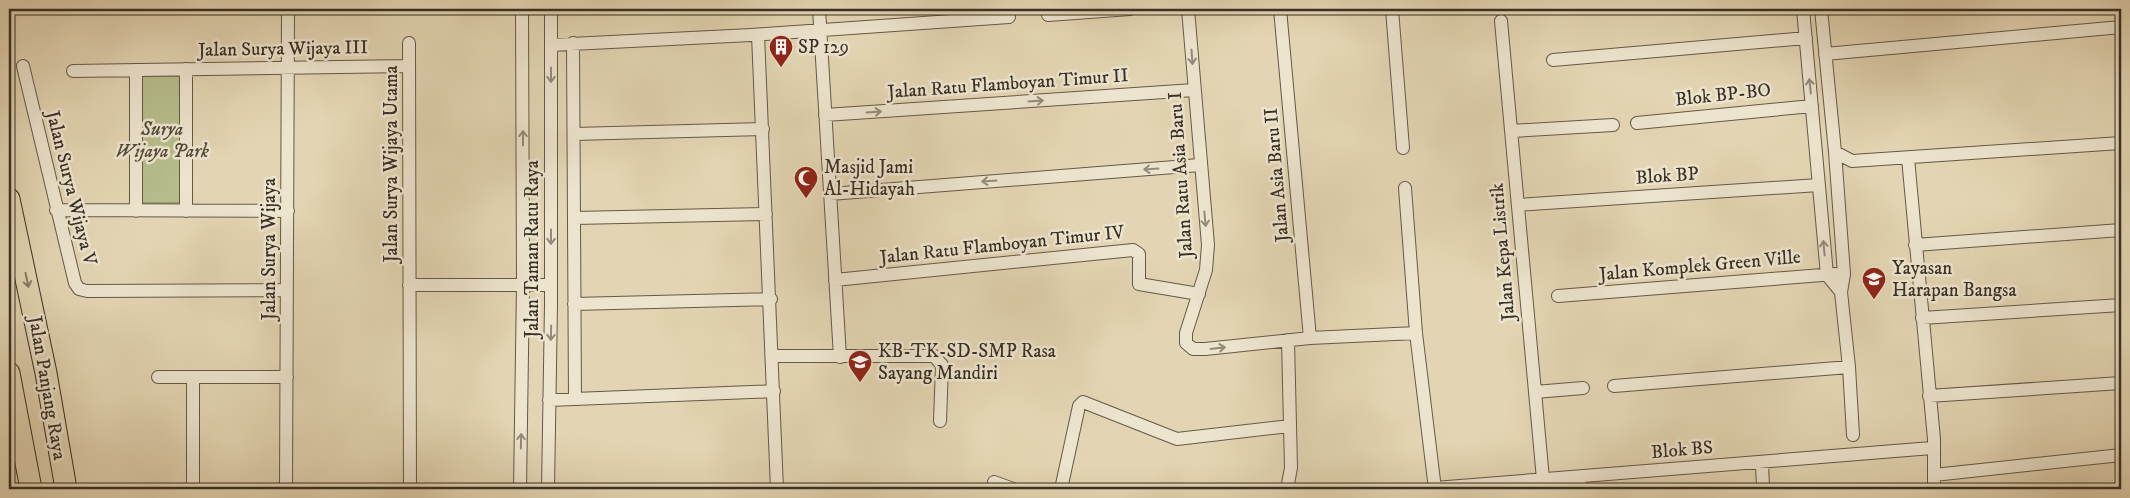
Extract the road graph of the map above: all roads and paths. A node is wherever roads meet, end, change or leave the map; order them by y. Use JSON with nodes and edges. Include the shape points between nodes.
{"nodes":[{"id":1,"x":288,"y":9,"type":"edge"},
{"id":2,"x":522,"y":9,"type":"edge"},
{"id":3,"x":550,"y":9,"type":"edge"},
{"id":4,"x":819,"y":9,"type":"edge"},
{"id":5,"x":1130,"y":9,"type":"edge"},
{"id":6,"x":1188,"y":9,"type":"edge"},
{"id":7,"x":1280,"y":9,"type":"edge"},
{"id":8,"x":1392,"y":9,"type":"edge"},
{"id":9,"x":1803,"y":9,"type":"edge"},
{"id":10,"x":1821,"y":9,"type":"edge"},
{"id":11,"x":1048,"y":15,"type":"dead end"},
{"id":12,"x":1009,"y":17,"type":"dead end"},
{"id":13,"x":1501,"y":21,"type":"dead end"},
{"id":14,"x":2121,"y":27,"type":"edge"},
{"id":15,"x":820,"y":29,"type":"junction"},
{"id":16,"x":758,"y":35,"type":"junction"},
{"id":17,"x":1806,"y":38,"type":"junction"},
{"id":18,"x":409,"y":43,"type":"dead end"},
{"id":19,"x":574,"y":44,"type":"junction"},
{"id":20,"x":551,"y":45,"type":"junction"},
{"id":21,"x":1825,"y":54,"type":"junction"},
{"id":22,"x":1553,"y":60,"type":"dead end"},
{"id":23,"x":23,"y":66,"type":"dead end"},
{"id":24,"x":409,"y":66,"type":"junction"},
{"id":25,"x":288,"y":68,"type":"junction"},
{"id":26,"x":186,"y":69,"type":"junction"},
{"id":27,"x":136,"y":70,"type":"junction"},
{"id":28,"x":73,"y":71,"type":"dead end"},
{"id":29,"x":1194,"y":90,"type":"junction"},
{"id":30,"x":1812,"y":106,"type":"junction"},
{"id":31,"x":825,"y":115,"type":"junction"},
{"id":32,"x":1637,"y":123,"type":"dead end"},
{"id":33,"x":1613,"y":125,"type":"dead end"},
{"id":34,"x":762,"y":129,"type":"junction"},
{"id":35,"x":1511,"y":131,"type":"junction"},
{"id":36,"x":574,"y":134,"type":"junction"},
{"id":37,"x":2121,"y":143,"type":"edge"},
{"id":38,"x":1403,"y":148,"type":"dead end"},
{"id":39,"x":1836,"y":152,"type":"junction"},
{"id":40,"x":1908,"y":158,"type":"junction"},
{"id":41,"x":1852,"y":161,"type":"junction"},
{"id":42,"x":1200,"y":165,"type":"junction"},
{"id":43,"x":1837,"y":180,"type":"junction"},
{"id":44,"x":1819,"y":185,"type":"junction"},
{"id":45,"x":1405,"y":188,"type":"dead end"},
{"id":46,"x":830,"y":194,"type":"junction"},
{"id":47,"x":9,"y":198,"type":"edge"},
{"id":48,"x":1518,"y":205,"type":"junction"},
{"id":49,"x":56,"y":210,"type":"junction"},
{"id":50,"x":136,"y":210,"type":"junction"},
{"id":51,"x":186,"y":210,"type":"junction"},
{"id":52,"x":288,"y":211,"type":"junction"},
{"id":53,"x":766,"y":214,"type":"junction"},
{"id":54,"x":574,"y":218,"type":"junction"},
{"id":55,"x":2121,"y":230,"type":"edge"},
{"id":56,"x":1915,"y":245,"type":"junction"},
{"id":57,"x":1844,"y":274,"type":"junction"},
{"id":58,"x":1827,"y":275,"type":"junction"},
{"id":59,"x":835,"y":280,"type":"junction"},
{"id":60,"x":409,"y":285,"type":"junction"},
{"id":61,"x":526,"y":285,"type":"junction"},
{"id":62,"x":549,"y":285,"type":"junction"},
{"id":63,"x":287,"y":290,"type":"junction"},
{"id":64,"x":1841,"y":292,"type":"junction"},
{"id":65,"x":1199,"y":294,"type":"junction"},
{"id":66,"x":1558,"y":296,"type":"dead end"},
{"id":67,"x":771,"y":299,"type":"junction"},
{"id":68,"x":574,"y":304,"type":"junction"},
{"id":69,"x":2121,"y":304,"type":"edge"},
{"id":70,"x":1922,"y":318,"type":"junction"},
{"id":71,"x":1416,"y":333,"type":"junction"},
{"id":72,"x":1310,"y":338,"type":"junction"},
{"id":73,"x":1288,"y":340,"type":"junction"},
{"id":74,"x":773,"y":356,"type":"junction"},
{"id":75,"x":840,"y":357,"type":"junction"},
{"id":76,"x":1849,"y":367,"type":"junction"},
{"id":77,"x":9,"y":373,"type":"edge"},
{"id":78,"x":158,"y":377,"type":"dead end"},
{"id":79,"x":193,"y":377,"type":"junction"},
{"id":80,"x":287,"y":377,"type":"junction"},
{"id":81,"x":2121,"y":383,"type":"edge"},
{"id":82,"x":1614,"y":386,"type":"dead end"},
{"id":83,"x":1583,"y":388,"type":"dead end"},
{"id":84,"x":774,"y":391,"type":"junction"},
{"id":85,"x":1534,"y":392,"type":"junction"},
{"id":86,"x":1929,"y":396,"type":"junction"},
{"id":87,"x":575,"y":399,"type":"junction"},
{"id":88,"x":549,"y":400,"type":"junction"},
{"id":89,"x":940,"y":421,"type":"dead end"},
{"id":90,"x":1290,"y":426,"type":"junction"},
{"id":91,"x":1853,"y":435,"type":"dead end"},
{"id":92,"x":1932,"y":448,"type":"junction"},
{"id":93,"x":2121,"y":455,"type":"edge"},
{"id":94,"x":1762,"y":462,"type":"junction"},
{"id":95,"x":1934,"y":475,"type":"junction"},
{"id":96,"x":1543,"y":480,"type":"junction"},
{"id":97,"x":994,"y":482,"type":"dead end"},
{"id":98,"x":1580,"y":483,"type":"edge"},
{"id":99,"x":31,"y":489,"type":"edge"},
{"id":100,"x":66,"y":489,"type":"edge"},
{"id":101,"x":193,"y":489,"type":"edge"},
{"id":102,"x":286,"y":489,"type":"edge"},
{"id":103,"x":410,"y":489,"type":"edge"},
{"id":104,"x":520,"y":489,"type":"edge"},
{"id":105,"x":548,"y":489,"type":"edge"},
{"id":106,"x":768,"y":489,"type":"edge"},
{"id":107,"x":777,"y":489,"type":"edge"},
{"id":108,"x":1013,"y":489,"type":"edge"},
{"id":109,"x":1061,"y":489,"type":"edge"},
{"id":110,"x":1287,"y":489,"type":"edge"},
{"id":111,"x":1435,"y":489,"type":"edge"},
{"id":112,"x":1763,"y":489,"type":"edge"},
{"id":113,"x":1934,"y":489,"type":"edge"}],
"edges":[{"from":1,"to":25,"type":"street","name":"Jalan Surya Wijaya"},
{"from":61,"to":2,"type":"street","name":"Jalan Taman Ratu Raya","one_way":true},
{"from":3,"to":20,"type":"street","name":"Jalan Taman Ratu Raya"},
{"from":4,"to":15,"type":"street"},
{"from":5,"to":11,"type":"street"},
{"from":6,"to":29,"type":"street","name":"Jalan Ratu Asia Baru I","one_way":true},
{"from":7,"to":72,"type":"street","name":"Jalan Asia Baru II"},
{"from":8,"to":38,"type":"street"},
{"from":9,"to":17,"type":"street"},
{"from":10,"to":21,"type":"street"},
{"from":12,"to":15,"type":"street"},
{"from":13,"to":35,"type":"street","name":"Jalan Kepa Listrik"},
{"from":14,"to":21,"type":"street"},
{"from":15,"to":16,"type":"street"},
{"from":15,"to":31,"type":"street"},
{"from":16,"to":19,"type":"street"},
{"from":16,"to":34,"type":"street"},
{"from":17,"to":22,"type":"street"},
{"from":30,"to":17,"type":"street","one_way":true},
{"from":18,"to":24,"type":"street","name":"Jalan Surya Wijaya Utama"},
{"from":19,"to":20,"type":"street"},
{"from":19,"to":36,"type":"street"},
{"from":20,"to":62,"type":"street","name":"Jalan Taman Ratu Raya","one_way":true},
{"from":21,"to":39,"type":"street"},
{"from":23,"to":49,"type":"street","name":"Jalan Surya Wijaya V"},
{"from":24,"to":25,"type":"street","name":"Jalan Surya Wijaya III"},
{"from":24,"to":60,"type":"street","name":"Jalan Surya Wijaya Utama"},
{"from":25,"to":26,"type":"street","name":"Jalan Surya Wijaya III"},
{"from":25,"to":52,"type":"street","name":"Jalan Surya Wijaya"},
{"from":26,"to":27,"type":"street","name":"Jalan Surya Wijaya III"},
{"from":26,"to":51,"type":"street","name":"Jalan Surya Wijaya III"},
{"from":27,"to":28,"type":"street","name":"Jalan Surya Wijaya III"},
{"from":27,"to":50,"type":"street"},
{"from":31,"to":29,"type":"street","name":"Jalan Ratu Flamboyan Timur II","one_way":true},
{"from":29,"to":42,"type":"street","name":"Jalan Ratu Asia Baru I"},
{"from":30,"to":32,"type":"street","name":"Blok BP-BO"},
{"from":30,"to":44,"type":"street"},
{"from":31,"to":46,"type":"street"},
{"from":33,"to":35,"type":"street"},
{"from":34,"to":36,"type":"street"},
{"from":34,"to":53,"type":"street"},
{"from":35,"to":48,"type":"street","name":"Jalan Kepa Listrik"},
{"from":36,"to":54,"type":"street"},
{"from":37,"to":40,"type":"street"},
{"from":39,"to":41,"type":"street"},
{"from":39,"to":43,"type":"street"},
{"from":40,"to":41,"type":"street"},
{"from":40,"to":56,"type":"street"},
{"from":41,"to":43,"type":"street"},
{"from":42,"to":46,"type":"street","one_way":true},
{"from":42,"to":65,"type":"street","name":"Jalan Ratu Asia Baru I","one_way":true,"via":[[1208,245],[1206,270]]},
{"from":43,"to":57,"type":"street"},
{"from":44,"to":48,"type":"street","name":"Blok BP"},
{"from":58,"to":44,"type":"street","one_way":true},
{"from":45,"to":71,"type":"street"},
{"from":46,"to":59,"type":"street"},
{"from":47,"to":100,"type":"main road","name":"Jalan Panjang Raya","one_way":true,"via":[[46,373]]},
{"from":48,"to":85,"type":"street","name":"Jalan Kepa Listrik"},
{"from":49,"to":50,"type":"street"},
{"from":49,"to":63,"type":"street","name":"Jalan Surya Wijaya V","via":[[79,289]]},
{"from":50,"to":51,"type":"street"},
{"from":51,"to":52,"type":"street"},
{"from":52,"to":63,"type":"street","name":"Jalan Surya Wijaya"},
{"from":53,"to":54,"type":"street"},
{"from":53,"to":67,"type":"street"},
{"from":54,"to":68,"type":"street"},
{"from":55,"to":56,"type":"street"},
{"from":56,"to":70,"type":"street"},
{"from":57,"to":58,"type":"street","name":"Jalan Komplek Green Ville"},
{"from":57,"to":64,"type":"street"},
{"from":58,"to":64,"type":"street"},
{"from":58,"to":66,"type":"street","name":"Jalan Komplek Green Ville"},
{"from":59,"to":65,"type":"street","name":"Jalan Ratu Flamboyan Timur IV","via":[[1133,250],[1139,254],[1139,284]]},
{"from":59,"to":75,"type":"street"},
{"from":60,"to":61,"type":"street","name":"Jalan Surya Wijaya Utama"},
{"from":60,"to":103,"type":"street","name":"Jalan Surya Wijaya Utama"},
{"from":61,"to":62,"type":"street","name":"Jalan Surya Wijaya Utama"},
{"from":104,"to":61,"type":"street","name":"Jalan Taman Ratu Raya","one_way":true},
{"from":62,"to":88,"type":"street","name":"Jalan Taman Ratu Raya","one_way":true},
{"from":63,"to":80,"type":"street","name":"Jalan Surya Wijaya"},
{"from":64,"to":76,"type":"street"},
{"from":65,"to":73,"type":"street","name":"Jalan Ratu Asia Baru I","one_way":true,"via":[[1186,334],[1189,347],[1210,349]]},
{"from":67,"to":68,"type":"street"},
{"from":67,"to":74,"type":"street"},
{"from":68,"to":87,"type":"street"},
{"from":69,"to":70,"type":"street"},
{"from":70,"to":86,"type":"street"},
{"from":71,"to":72,"type":"street","name":"Jalan Ratu Asia Baru I"},
{"from":71,"to":111,"type":"street"},
{"from":72,"to":73,"type":"street","name":"Jalan Ratu Asia Baru I"},
{"from":73,"to":90,"type":"street"},
{"from":74,"to":75,"type":"street"},
{"from":74,"to":84,"type":"street"},
{"from":75,"to":89,"type":"street","via":[[938,358],[942,365]]},
{"from":76,"to":82,"type":"street"},
{"from":76,"to":91,"type":"street"},
{"from":77,"to":99,"type":"main road","name":"Jalan Panjang Raya"},
{"from":78,"to":79,"type":"street"},
{"from":79,"to":80,"type":"street"},
{"from":79,"to":101,"type":"street"},
{"from":80,"to":102,"type":"street","name":"Jalan Surya Wijaya"},
{"from":81,"to":86,"type":"street"},
{"from":83,"to":85,"type":"street"},
{"from":84,"to":87,"type":"street"},
{"from":84,"to":107,"type":"street"},
{"from":85,"to":96,"type":"street","name":"Jalan Kepa Listrik"},
{"from":86,"to":92,"type":"street"},
{"from":87,"to":88,"type":"street"},
{"from":88,"to":105,"type":"street","name":"Jalan Taman Ratu Raya"},
{"from":90,"to":109,"type":"street","via":[[1177,439],[1083,402],[1078,406]]},
{"from":90,"to":110,"type":"street","via":[[1291,468]]},
{"from":92,"to":94,"type":"street","name":"Blok BS"},
{"from":92,"to":95,"type":"street"},
{"from":93,"to":95,"type":"street"},
{"from":94,"to":98,"type":"street","name":"Blok BS"},
{"from":94,"to":112,"type":"street"},
{"from":95,"to":113,"type":"street"},
{"from":96,"to":98,"type":"street","name":"Blok BS"},
{"from":96,"to":111,"type":"street","name":"Blok BS"},
{"from":97,"to":108,"type":"street"},
{"from":106,"to":107,"type":"street"}]}
